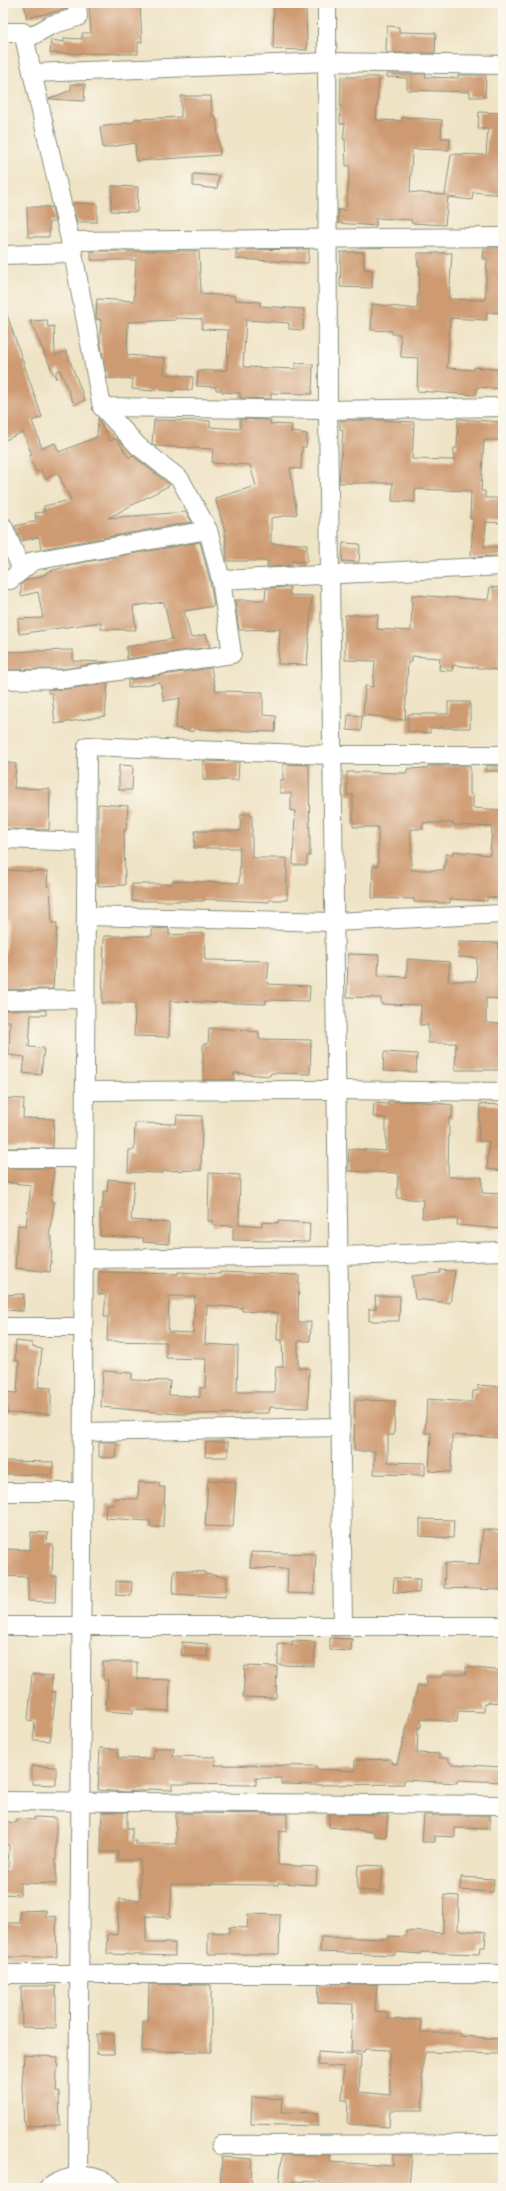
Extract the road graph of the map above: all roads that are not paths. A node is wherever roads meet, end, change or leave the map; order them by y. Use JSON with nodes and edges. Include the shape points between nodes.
{"nodes":[{"id":1,"x":77,"y":3,"type":"edge"},
{"id":2,"x":327,"y":3,"type":"edge"},
{"id":3,"x":3,"y":32,"type":"edge"},
{"id":4,"x":25,"y":40,"type":"junction"},
{"id":5,"x":328,"y":62,"type":"junction"},
{"id":6,"x":503,"y":65,"type":"edge"},
{"id":7,"x":32,"y":73,"type":"junction"},
{"id":8,"x":503,"y":237,"type":"edge"},
{"id":9,"x":328,"y":238,"type":"junction"},
{"id":10,"x":72,"y":247,"type":"junction"},
{"id":11,"x":3,"y":255,"type":"edge"},
{"id":12,"x":102,"y":407,"type":"junction"},
{"id":13,"x":503,"y":408,"type":"edge"},
{"id":14,"x":328,"y":410,"type":"junction"},
{"id":15,"x":3,"y":526,"type":"edge"},
{"id":16,"x":208,"y":530,"type":"junction"},
{"id":17,"x":503,"y":566,"type":"edge"},
{"id":18,"x":22,"y":570,"type":"junction"},
{"id":19,"x":329,"y":574,"type":"junction"},
{"id":20,"x":3,"y":580,"type":"edge"},
{"id":21,"x":221,"y":580,"type":"junction"},
{"id":22,"x":3,"y":680,"type":"edge"},
{"id":23,"x":332,"y":755,"type":"junction"},
{"id":24,"x":503,"y":755,"type":"edge"},
{"id":25,"x":3,"y":839,"type":"edge"},
{"id":26,"x":86,"y":842,"type":"junction"},
{"id":27,"x":503,"y":914,"type":"edge"},
{"id":28,"x":86,"y":916,"type":"junction"},
{"id":29,"x":334,"y":922,"type":"junction"},
{"id":30,"x":85,"y":999,"type":"junction"},
{"id":31,"x":3,"y":1000,"type":"edge"},
{"id":32,"x":336,"y":1090,"type":"junction"},
{"id":33,"x":84,"y":1091,"type":"junction"},
{"id":34,"x":503,"y":1092,"type":"edge"},
{"id":35,"x":3,"y":1158,"type":"edge"},
{"id":36,"x":84,"y":1158,"type":"junction"},
{"id":37,"x":503,"y":1251,"type":"edge"},
{"id":38,"x":338,"y":1256,"type":"junction"},
{"id":39,"x":84,"y":1259,"type":"junction"},
{"id":40,"x":3,"y":1327,"type":"edge"},
{"id":41,"x":83,"y":1327,"type":"junction"},
{"id":42,"x":340,"y":1427,"type":"junction"},
{"id":43,"x":83,"y":1432,"type":"junction"},
{"id":44,"x":3,"y":1492,"type":"edge"},
{"id":45,"x":82,"y":1492,"type":"junction"},
{"id":46,"x":82,"y":1625,"type":"junction"},
{"id":47,"x":3,"y":1626,"type":"edge"},
{"id":48,"x":343,"y":1626,"type":"junction"},
{"id":49,"x":503,"y":1626,"type":"edge"},
{"id":50,"x":3,"y":1801,"type":"edge"},
{"id":51,"x":81,"y":1801,"type":"junction"},
{"id":52,"x":503,"y":1805,"type":"edge"},
{"id":53,"x":3,"y":1974,"type":"edge"},
{"id":54,"x":80,"y":1974,"type":"junction"},
{"id":55,"x":503,"y":1974,"type":"edge"},
{"id":56,"x":503,"y":2144,"type":"edge"},
{"id":57,"x":221,"y":2145,"type":"dead end"},
{"id":58,"x":78,"y":2176,"type":"junction"},
{"id":59,"x":48,"y":2188,"type":"edge"},
{"id":60,"x":113,"y":2188,"type":"edge"}],
"edges":[{"from":1,"to":4,"type":"street","via":[[78,17],[51,25]]},
{"from":2,"to":5,"type":"street"},
{"from":3,"to":4,"type":"street","via":[[23,32]]},
{"from":4,"to":7,"type":"street"},
{"from":5,"to":6,"type":"street"},
{"from":5,"to":7,"type":"street"},
{"from":5,"to":9,"type":"street"},
{"from":7,"to":10,"type":"street"},
{"from":8,"to":9,"type":"street"},
{"from":9,"to":10,"type":"street"},
{"from":9,"to":14,"type":"street"},
{"from":10,"to":11,"type":"street"},
{"from":10,"to":12,"type":"street"},
{"from":12,"to":14,"type":"street"},
{"from":12,"to":16,"type":"street","via":[[138,446],[180,479]]},
{"from":13,"to":14,"type":"street"},
{"from":14,"to":19,"type":"street"},
{"from":15,"to":18,"type":"street"},
{"from":16,"to":18,"type":"street","via":[[33,561]]},
{"from":16,"to":21,"type":"street"},
{"from":17,"to":19,"type":"street"},
{"from":18,"to":20,"type":"street","via":[[10,580]]},
{"from":19,"to":21,"type":"street"},
{"from":19,"to":23,"type":"street"},
{"from":21,"to":22,"type":"street","via":[[232,654],[64,679]]},
{"from":23,"to":24,"type":"street"},
{"from":23,"to":26,"type":"street","via":[[87,746]]},
{"from":23,"to":29,"type":"street"},
{"from":25,"to":26,"type":"street"},
{"from":26,"to":28,"type":"street"},
{"from":27,"to":29,"type":"street"},
{"from":28,"to":29,"type":"street"},
{"from":28,"to":30,"type":"street"},
{"from":29,"to":32,"type":"street"},
{"from":30,"to":31,"type":"street"},
{"from":30,"to":33,"type":"street"},
{"from":32,"to":33,"type":"street"},
{"from":32,"to":34,"type":"street"},
{"from":32,"to":38,"type":"street"},
{"from":33,"to":36,"type":"street"},
{"from":35,"to":36,"type":"street"},
{"from":36,"to":39,"type":"street"},
{"from":37,"to":38,"type":"street"},
{"from":38,"to":39,"type":"street"},
{"from":38,"to":42,"type":"street"},
{"from":39,"to":41,"type":"street"},
{"from":40,"to":41,"type":"street"},
{"from":41,"to":43,"type":"street"},
{"from":42,"to":43,"type":"street"},
{"from":42,"to":48,"type":"street"},
{"from":43,"to":45,"type":"street"},
{"from":44,"to":45,"type":"street"},
{"from":45,"to":46,"type":"street"},
{"from":46,"to":47,"type":"street"},
{"from":46,"to":48,"type":"street"},
{"from":46,"to":51,"type":"street"},
{"from":48,"to":49,"type":"street"},
{"from":50,"to":51,"type":"street"},
{"from":51,"to":52,"type":"street"},
{"from":51,"to":54,"type":"street"},
{"from":53,"to":54,"type":"street"},
{"from":54,"to":55,"type":"street"},
{"from":54,"to":58,"type":"street"},
{"from":56,"to":57,"type":"street"},
{"from":58,"to":59,"type":"street","via":[[63,2179]]},
{"from":58,"to":60,"type":"street","via":[[95,2178]]}]}
